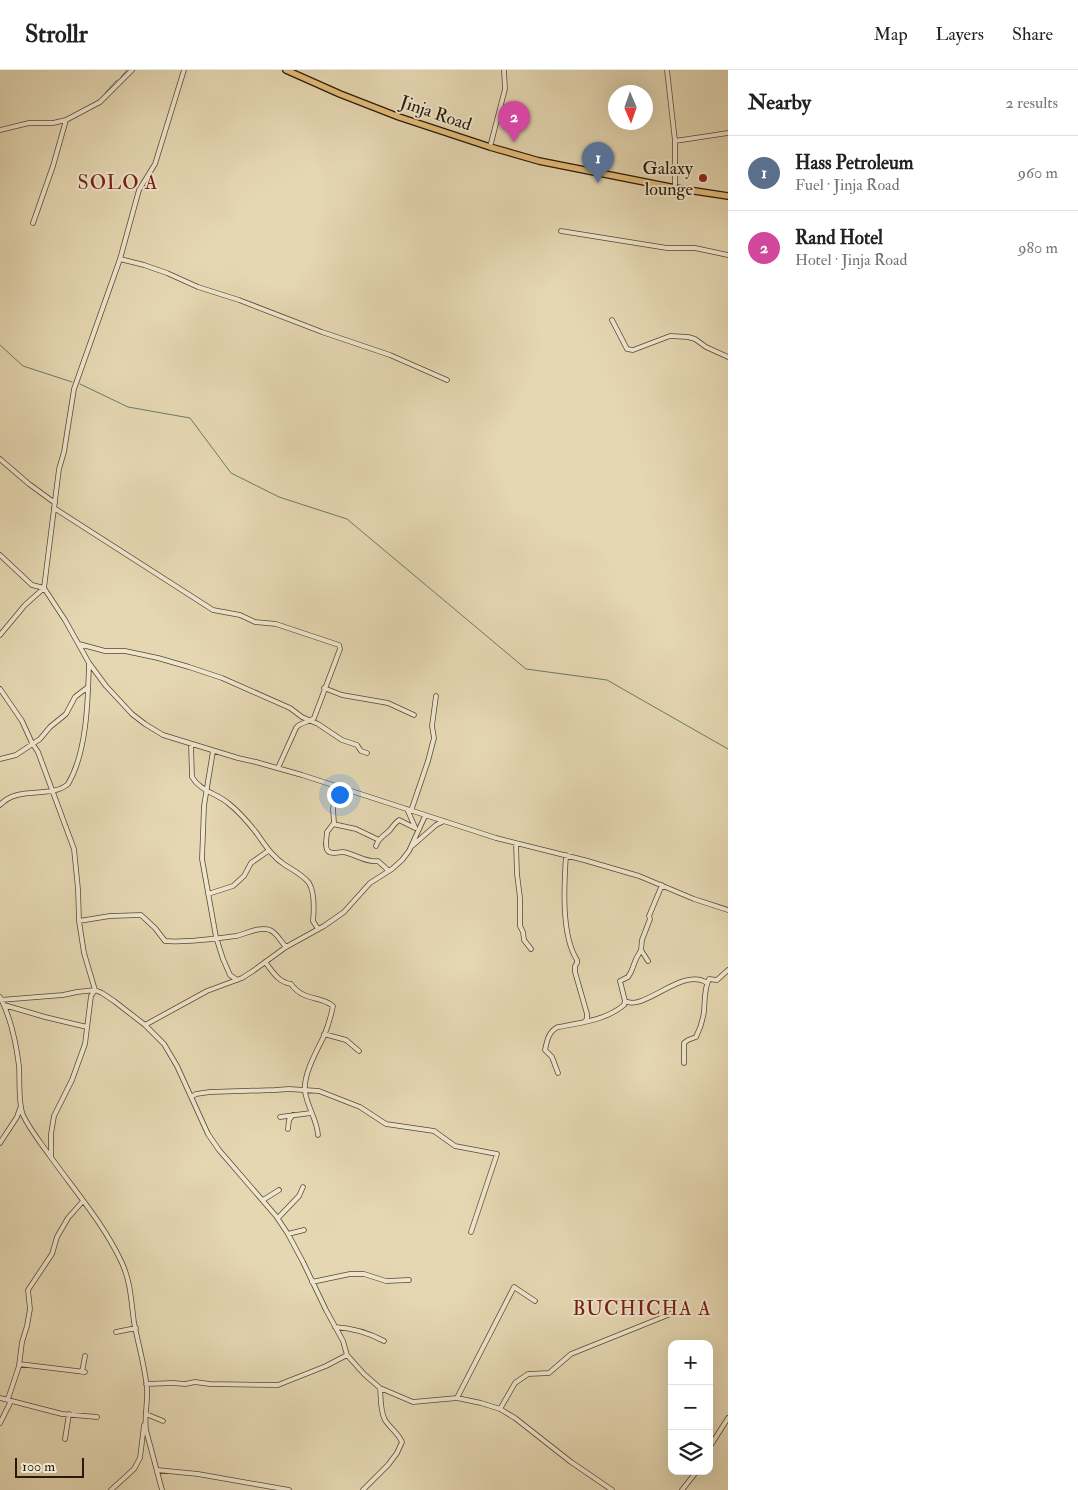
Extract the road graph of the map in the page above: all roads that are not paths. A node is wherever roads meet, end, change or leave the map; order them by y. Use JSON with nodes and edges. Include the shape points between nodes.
{"nodes":[{"id":1,"x":132,"y":70,"type":"edge"},
{"id":2,"x":184,"y":70,"type":"edge"},
{"id":3,"x":286,"y":70,"type":"edge"},
{"id":4,"x":504,"y":70,"type":"edge"},
{"id":5,"x":667,"y":70,"type":"edge"},
{"id":6,"x":66,"y":120,"type":"junction"},
{"id":7,"x":0,"y":130,"type":"edge"},
{"id":8,"x":728,"y":133,"type":"edge"},
{"id":9,"x":675,"y":141,"type":"junction"},
{"id":10,"x":490,"y":147,"type":"junction"},
{"id":11,"x":675,"y":188,"type":"junction"},
{"id":12,"x":728,"y":196,"type":"edge"},
{"id":13,"x":33,"y":224,"type":"dead end"},
{"id":14,"x":561,"y":230,"type":"dead end"},
{"id":15,"x":728,"y":255,"type":"edge"},
{"id":16,"x":120,"y":259,"type":"junction"},
{"id":17,"x":612,"y":320,"type":"dead end"},
{"id":18,"x":728,"y":357,"type":"edge"},
{"id":19,"x":448,"y":380,"type":"dead end"},
{"id":20,"x":0,"y":459,"type":"edge"},
{"id":21,"x":54,"y":505,"type":"junction"},
{"id":22,"x":0,"y":555,"type":"edge"},
{"id":23,"x":44,"y":588,"type":"junction"},
{"id":24,"x":0,"y":635,"type":"edge"},
{"id":25,"x":79,"y":644,"type":"junction"},
{"id":26,"x":89,"y":663,"type":"junction"},
{"id":27,"x":88,"y":687,"type":"junction"},
{"id":28,"x":324,"y":688,"type":"junction"},
{"id":29,"x":0,"y":689,"type":"edge"},
{"id":30,"x":436,"y":696,"type":"dead end"},
{"id":31,"x":414,"y":716,"type":"dead end"},
{"id":32,"x":311,"y":720,"type":"junction"},
{"id":33,"x":32,"y":743,"type":"junction"},
{"id":34,"x":191,"y":744,"type":"junction"},
{"id":35,"x":213,"y":751,"type":"junction"},
{"id":36,"x":367,"y":753,"type":"dead end"},
{"id":37,"x":0,"y":760,"type":"edge"},
{"id":38,"x":278,"y":768,"type":"junction"},
{"id":39,"x":336,"y":786,"type":"junction"},
{"id":40,"x":51,"y":790,"type":"junction"},
{"id":41,"x":207,"y":791,"type":"junction"},
{"id":42,"x":0,"y":805,"type":"edge"},
{"id":43,"x":409,"y":810,"type":"junction"},
{"id":44,"x":425,"y":816,"type":"junction"},
{"id":45,"x":444,"y":821,"type":"junction"},
{"id":46,"x":333,"y":824,"type":"junction"},
{"id":47,"x":416,"y":828,"type":"junction"},
{"id":48,"x":417,"y":834,"type":"junction"},
{"id":49,"x":379,"y":840,"type":"junction"},
{"id":50,"x":516,"y":843,"type":"junction"},
{"id":51,"x":376,"y":846,"type":"dead end"},
{"id":52,"x":411,"y":846,"type":"junction"},
{"id":53,"x":268,"y":851,"type":"junction"},
{"id":54,"x":566,"y":855,"type":"junction"},
{"id":55,"x":389,"y":871,"type":"junction"},
{"id":56,"x":662,"y":885,"type":"junction"},
{"id":57,"x":208,"y":894,"type":"junction"},
{"id":58,"x":728,"y":910,"type":"edge"},
{"id":59,"x":79,"y":922,"type":"junction"},
{"id":60,"x":318,"y":929,"type":"junction"},
{"id":61,"x":216,"y":938,"type":"junction"},
{"id":62,"x":286,"y":947,"type":"junction"},
{"id":63,"x":531,"y":949,"type":"dead end"},
{"id":64,"x":641,"y":950,"type":"junction"},
{"id":65,"x":648,"y":961,"type":"dead end"},
{"id":66,"x":265,"y":962,"type":"junction"},
{"id":67,"x":728,"y":970,"type":"edge"},
{"id":68,"x":237,"y":980,"type":"junction"},
{"id":69,"x":707,"y":983,"type":"junction"},
{"id":70,"x":95,"y":990,"type":"junction"},
{"id":71,"x":1,"y":1001,"type":"edge"},
{"id":72,"x":625,"y":1001,"type":"junction"},
{"id":73,"x":584,"y":1021,"type":"junction"},
{"id":74,"x":145,"y":1024,"type":"junction"},
{"id":75,"x":87,"y":1027,"type":"junction"},
{"id":76,"x":324,"y":1034,"type":"junction"},
{"id":77,"x":359,"y":1051,"type":"dead end"},
{"id":78,"x":684,"y":1063,"type":"dead end"},
{"id":79,"x":558,"y":1073,"type":"dead end"},
{"id":80,"x":304,"y":1089,"type":"junction"},
{"id":81,"x":191,"y":1098,"type":"junction"},
{"id":82,"x":21,"y":1106,"type":"junction"},
{"id":83,"x":311,"y":1114,"type":"junction"},
{"id":84,"x":293,"y":1115,"type":"junction"},
{"id":85,"x":280,"y":1117,"type":"dead end"},
{"id":86,"x":288,"y":1129,"type":"dead end"},
{"id":87,"x":318,"y":1135,"type":"dead end"},
{"id":88,"x":0,"y":1143,"type":"edge"},
{"id":89,"x":51,"y":1157,"type":"junction"},
{"id":90,"x":303,"y":1187,"type":"dead end"},
{"id":91,"x":279,"y":1190,"type":"dead end"},
{"id":92,"x":263,"y":1200,"type":"junction"},
{"id":93,"x":83,"y":1201,"type":"junction"},
{"id":94,"x":278,"y":1218,"type":"junction"},
{"id":95,"x":304,"y":1230,"type":"dead end"},
{"id":96,"x":471,"y":1232,"type":"dead end"},
{"id":97,"x":288,"y":1234,"type":"junction"},
{"id":98,"x":409,"y":1280,"type":"dead end"},
{"id":99,"x":312,"y":1282,"type":"junction"},
{"id":100,"x":535,"y":1301,"type":"dead end"},
{"id":101,"x":673,"y":1313,"type":"dead end"},
{"id":102,"x":335,"y":1327,"type":"junction"},
{"id":103,"x":136,"y":1328,"type":"junction"},
{"id":104,"x":116,"y":1332,"type":"dead end"},
{"id":105,"x":384,"y":1341,"type":"dead end"},
{"id":106,"x":347,"y":1355,"type":"junction"},
{"id":107,"x":85,"y":1356,"type":"dead end"},
{"id":108,"x":19,"y":1364,"type":"junction"},
{"id":109,"x":146,"y":1384,"type":"junction"},
{"id":110,"x":380,"y":1388,"type":"junction"},
{"id":111,"x":0,"y":1398,"type":"edge"},
{"id":112,"x":457,"y":1398,"type":"junction"},
{"id":113,"x":8,"y":1399,"type":"junction"},
{"id":114,"x":500,"y":1409,"type":"junction"},
{"id":115,"x":68,"y":1414,"type":"junction"},
{"id":116,"x":146,"y":1414,"type":"junction"},
{"id":117,"x":97,"y":1417,"type":"dead end"},
{"id":118,"x":728,"y":1418,"type":"edge"},
{"id":119,"x":145,"y":1420,"type":"junction"},
{"id":120,"x":163,"y":1421,"type":"dead end"},
{"id":121,"x":0,"y":1423,"type":"edge"},
{"id":122,"x":66,"y":1439,"type":"dead end"},
{"id":123,"x":713,"y":1442,"type":"edge"},
{"id":124,"x":157,"y":1470,"type":"junction"},
{"id":125,"x":694,"y":1475,"type":"edge"},
{"id":126,"x":111,"y":1490,"type":"edge"},
{"id":127,"x":162,"y":1490,"type":"edge"},
{"id":128,"x":289,"y":1490,"type":"edge"},
{"id":129,"x":362,"y":1490,"type":"edge"},
{"id":130,"x":612,"y":1490,"type":"edge"},
{"id":131,"x":682,"y":1490,"type":"edge"}],
"edges":[{"from":1,"to":6,"type":"street","via":[[100,102]]},
{"from":2,"to":16,"type":"street","via":[[155,164],[139,190]]},
{"from":3,"to":10,"type":"main road","name":"Jinja Road","via":[[340,94]]},
{"from":4,"to":10,"type":"street","via":[[504,96]]},
{"from":5,"to":9,"type":"street"},
{"from":6,"to":7,"type":"street","via":[[29,123]]},
{"from":6,"to":13,"type":"street"},
{"from":8,"to":9,"type":"street"},
{"from":9,"to":11,"type":"street"},
{"from":10,"to":11,"type":"main road","name":"Jinja Road","via":[[539,161]]},
{"from":11,"to":12,"type":"main road","name":"Jinja Road"},
{"from":14,"to":15,"type":"street"},
{"from":16,"to":19,"type":"street","via":[[167,272],[198,287],[390,355]]},
{"from":16,"to":21,"type":"street","via":[[74,389]]},
{"from":17,"to":18,"type":"street","via":[[627,349],[633,350],[670,336],[688,337]]},
{"from":20,"to":21,"type":"street"},
{"from":21,"to":23,"type":"street"},
{"from":21,"to":28,"type":"street","via":[[213,610],[240,615],[255,622],[276,624],[339,645]]},
{"from":22,"to":23,"type":"street","via":[[32,585]]},
{"from":23,"to":24,"type":"street"},
{"from":23,"to":25,"type":"street"},
{"from":25,"to":26,"type":"street"},
{"from":25,"to":32,"type":"street","via":[[105,651],[125,651],[189,667],[222,678]]},
{"from":26,"to":27,"type":"street"},
{"from":26,"to":34,"type":"street","via":[[132,714],[163,734]]},
{"from":27,"to":33,"type":"street","via":[[75,697],[66,714]]},
{"from":27,"to":40,"type":"street","via":[[84,733],[71,779],[66,786]]},
{"from":28,"to":31,"type":"street","via":[[342,695],[388,703]]},
{"from":28,"to":32,"type":"street"},
{"from":29,"to":33,"type":"street","via":[[22,721]]},
{"from":30,"to":43,"type":"street","via":[[432,726],[434,738]]},
{"from":32,"to":36,"type":"street"},
{"from":32,"to":38,"type":"street","via":[[298,725]]},
{"from":33,"to":37,"type":"street","via":[[16,755]]},
{"from":33,"to":40,"type":"street"},
{"from":34,"to":35,"type":"street"},
{"from":34,"to":41,"type":"street","via":[[192,777],[200,788]]},
{"from":35,"to":38,"type":"street"},
{"from":35,"to":41,"type":"street"},
{"from":38,"to":39,"type":"street"},
{"from":39,"to":43,"type":"street"},
{"from":39,"to":46,"type":"street"},
{"from":40,"to":42,"type":"street","via":[[24,793]]},
{"from":40,"to":59,"type":"street","via":[[74,849]]},
{"from":41,"to":53,"type":"street","via":[[229,804],[254,829]]},
{"from":41,"to":57,"type":"street","via":[[202,859]]},
{"from":43,"to":44,"type":"street"},
{"from":43,"to":47,"type":"street"},
{"from":44,"to":45,"type":"street"},
{"from":44,"to":48,"type":"street"},
{"from":45,"to":50,"type":"street"},
{"from":45,"to":52,"type":"street"},
{"from":46,"to":49,"type":"street","via":[[356,829]]},
{"from":46,"to":55,"type":"street","via":[[327,832],[327,850],[378,861]]},
{"from":47,"to":48,"type":"street"},
{"from":47,"to":49,"type":"street","via":[[399,820]]},
{"from":48,"to":52,"type":"street"},
{"from":49,"to":51,"type":"street"},
{"from":50,"to":54,"type":"street"},
{"from":50,"to":63,"type":"street","via":[[520,929]]},
{"from":52,"to":55,"type":"street"},
{"from":53,"to":57,"type":"street","via":[[251,863],[233,886]]},
{"from":53,"to":60,"type":"street","via":[[309,884],[315,907],[313,921]]},
{"from":54,"to":56,"type":"street"},
{"from":54,"to":73,"type":"street","via":[[564,908],[568,938],[577,960],[575,972],[587,1014]]},
{"from":55,"to":60,"type":"street","via":[[370,883],[344,912]]},
{"from":56,"to":58,"type":"street"},
{"from":56,"to":64,"type":"street","via":[[649,916]]},
{"from":57,"to":61,"type":"street"},
{"from":59,"to":61,"type":"street","via":[[141,914],[165,941]]},
{"from":59,"to":70,"type":"street"},
{"from":60,"to":62,"type":"street"},
{"from":61,"to":62,"type":"street","via":[[268,929]]},
{"from":61,"to":68,"type":"street","via":[[230,975]]},
{"from":62,"to":66,"type":"street"},
{"from":64,"to":65,"type":"street"},
{"from":64,"to":72,"type":"street","via":[[628,977],[620,981]]},
{"from":66,"to":68,"type":"street"},
{"from":66,"to":76,"type":"street","via":[[276,978],[285,984],[291,984],[305,996],[334,1006]]},
{"from":67,"to":69,"type":"street","via":[[717,980],[709,979]]},
{"from":68,"to":74,"type":"street","via":[[207,991]]},
{"from":69,"to":72,"type":"street","via":[[693,978],[631,1004]]},
{"from":69,"to":78,"type":"street","via":[[701,1028],[696,1037],[684,1044]]},
{"from":70,"to":71,"type":"street"},
{"from":70,"to":74,"type":"street"},
{"from":70,"to":75,"type":"street","via":[[91,996]]},
{"from":71,"to":75,"type":"street","via":[[45,1018]]},
{"from":71,"to":82,"type":"street","via":[[14,1036]]},
{"from":72,"to":73,"type":"street","via":[[614,1013]]},
{"from":73,"to":79,"type":"street","via":[[558,1027],[549,1035],[545,1050],[552,1057]]},
{"from":74,"to":81,"type":"street","via":[[164,1044]]},
{"from":75,"to":89,"type":"street","via":[[85,1044],[72,1080],[54,1116]]},
{"from":76,"to":77,"type":"street","via":[[346,1040]]},
{"from":76,"to":80,"type":"street"},
{"from":80,"to":81,"type":"street","via":[[210,1092]]},
{"from":80,"to":83,"type":"street"},
{"from":80,"to":96,"type":"street","via":[[336,1096],[386,1124],[434,1130],[455,1146],[497,1154]]},
{"from":81,"to":92,"type":"street","via":[[219,1150]]},
{"from":82,"to":88,"type":"street"},
{"from":82,"to":89,"type":"street"},
{"from":83,"to":84,"type":"street"},
{"from":83,"to":87,"type":"street","via":[[318,1127]]},
{"from":84,"to":85,"type":"street"},
{"from":84,"to":86,"type":"street"},
{"from":89,"to":93,"type":"street"},
{"from":90,"to":94,"type":"street","via":[[300,1196]]},
{"from":91,"to":92,"type":"street"},
{"from":92,"to":94,"type":"street"},
{"from":93,"to":103,"type":"street","via":[[122,1263],[131,1289]]},
{"from":93,"to":108,"type":"street","via":[[68,1218],[52,1254],[28,1290],[30,1309]]},
{"from":94,"to":97,"type":"street"},
{"from":95,"to":97,"type":"street"},
{"from":97,"to":99,"type":"street"},
{"from":98,"to":99,"type":"street","via":[[386,1282],[364,1274],[350,1274]]},
{"from":99,"to":102,"type":"street"},
{"from":100,"to":112,"type":"street","via":[[514,1287]]},
{"from":101,"to":114,"type":"street","via":[[571,1354],[549,1374],[528,1374],[515,1383]]},
{"from":102,"to":105,"type":"street","via":[[346,1327]]},
{"from":102,"to":106,"type":"street"},
{"from":103,"to":104,"type":"street"},
{"from":103,"to":109,"type":"street"},
{"from":106,"to":109,"type":"street","via":[[278,1385]]},
{"from":106,"to":110,"type":"street"},
{"from":107,"to":108,"type":"street","via":[[83,1372]]},
{"from":108,"to":113,"type":"street"},
{"from":109,"to":116,"type":"street"},
{"from":110,"to":112,"type":"street","via":[[413,1402]]},
{"from":110,"to":129,"type":"street","via":[[385,1419],[402,1442],[388,1465]]},
{"from":111,"to":113,"type":"street"},
{"from":112,"to":114,"type":"street"},
{"from":113,"to":115,"type":"street"},
{"from":113,"to":121,"type":"street","via":[[10,1403]]},
{"from":114,"to":130,"type":"street"},
{"from":115,"to":117,"type":"street"},
{"from":115,"to":122,"type":"street"},
{"from":116,"to":119,"type":"street"},
{"from":116,"to":120,"type":"street"},
{"from":118,"to":123,"type":"street"},
{"from":119,"to":124,"type":"street"},
{"from":119,"to":126,"type":"street","via":[[140,1458],[134,1469]]},
{"from":124,"to":127,"type":"street"},
{"from":124,"to":128,"type":"street"},
{"from":125,"to":131,"type":"street"}]}
